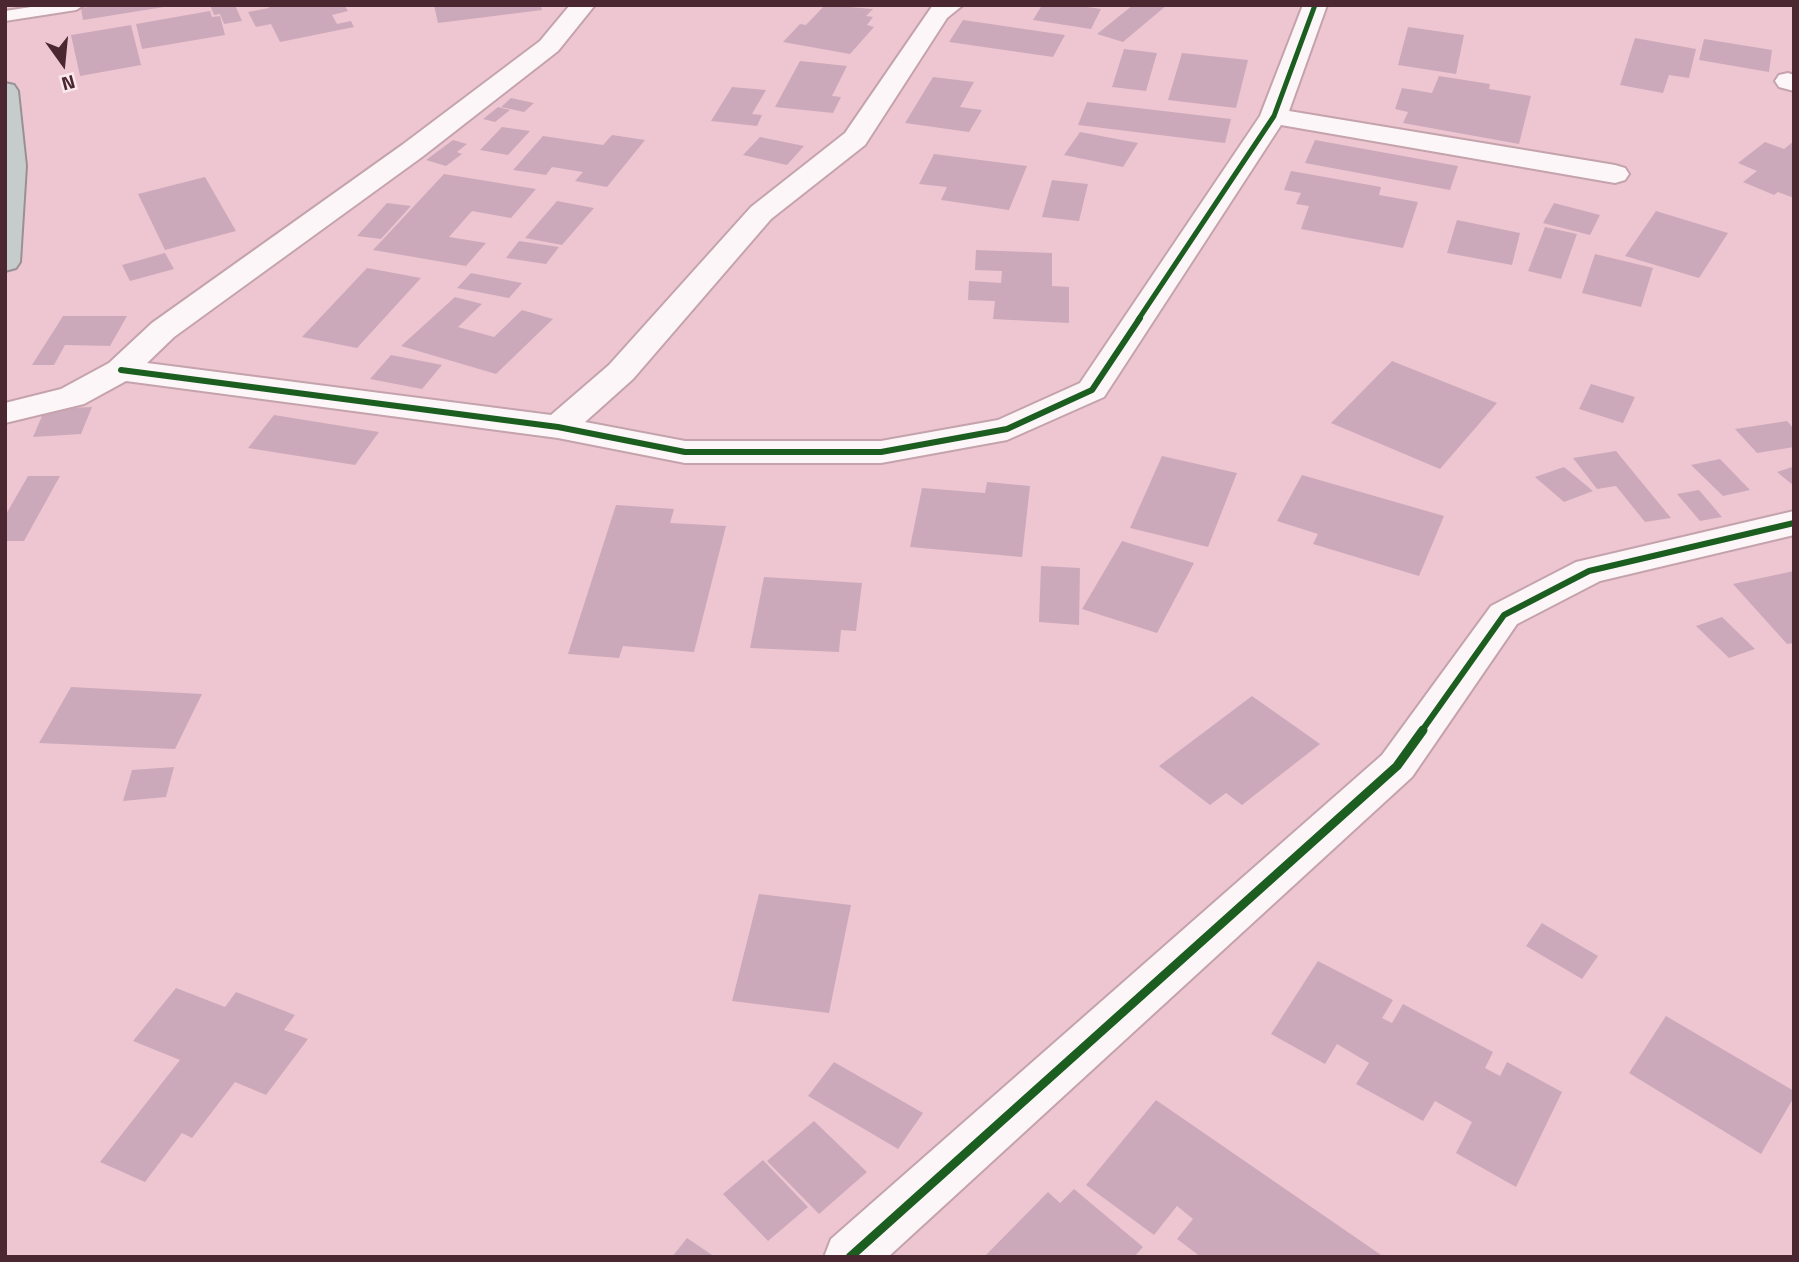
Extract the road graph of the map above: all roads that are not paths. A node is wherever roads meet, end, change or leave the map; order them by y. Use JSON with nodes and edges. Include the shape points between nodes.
{"nodes":[{"id":1,"x":76,"y":5,"type":"edge"},
{"id":2,"x":583,"y":5,"type":"edge"},
{"id":3,"x":951,"y":5,"type":"edge"},
{"id":4,"x":1315,"y":5,"type":"edge"},
{"id":5,"x":5,"y":16,"type":"edge"},
{"id":6,"x":5,"y":92,"type":"edge"},
{"id":7,"x":1274,"y":117,"type":"junction"},
{"id":8,"x":1615,"y":174,"type":"dead end"},
{"id":9,"x":5,"y":262,"type":"edge"},
{"id":10,"x":121,"y":370,"type":"junction"},
{"id":11,"x":5,"y":413,"type":"edge"},
{"id":12,"x":558,"y":427,"type":"junction"},
{"id":13,"x":1794,"y":523,"type":"edge"},
{"id":14,"x":871,"y":1251,"type":"edge"}],
"edges":[{"from":1,"to":5,"type":"lane"},
{"from":2,"to":10,"type":"street","via":[[549,46],[163,330]]},
{"from":3,"to":12,"type":"street","via":[[938,13],[856,139],[761,213],[621,372]]},
{"from":4,"to":7,"type":"street"},
{"from":6,"to":9,"type":"highway","via":[[12,166]]},
{"from":7,"to":8,"type":"street"},
{"from":7,"to":12,"type":"street","via":[[1092,390],[1007,429],[881,452],[685,452]]},
{"from":10,"to":11,"type":"street","via":[[72,397]]},
{"from":10,"to":12,"type":"street"},
{"from":13,"to":14,"type":"street","via":[[1589,571],[1504,615],[1397,766]]}]}
